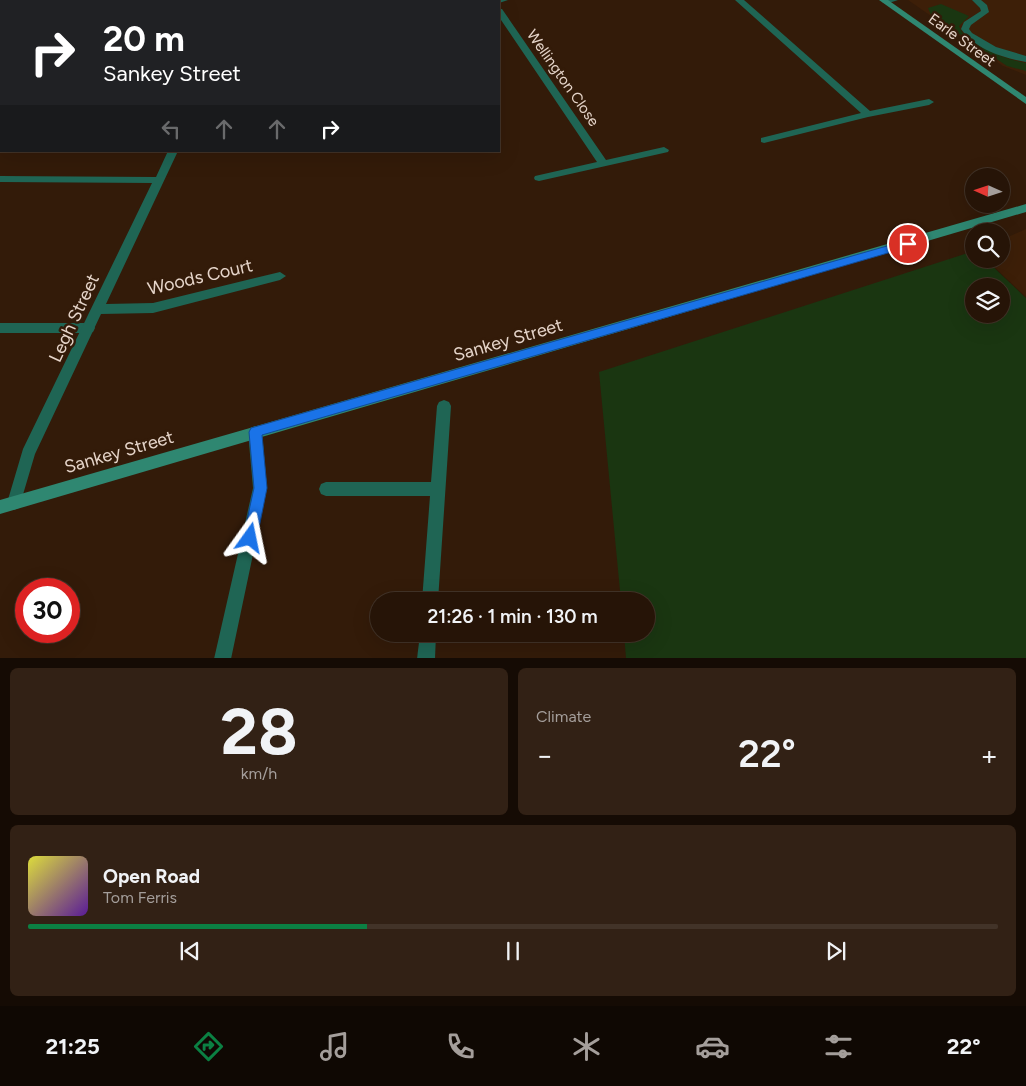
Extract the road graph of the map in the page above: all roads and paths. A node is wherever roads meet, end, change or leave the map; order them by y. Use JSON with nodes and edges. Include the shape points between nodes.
{"nodes":[{"id":1,"x":740,"y":0,"type":"edge"},
{"id":2,"x":976,"y":0,"type":"edge"},
{"id":3,"x":887,"y":1,"type":"edge"},
{"id":4,"x":500,"y":12,"type":"edge"},
{"id":5,"x":1026,"y":59,"type":"edge"},
{"id":6,"x":1026,"y":101,"type":"edge"},
{"id":7,"x":929,"y":102,"type":"dead end"},
{"id":8,"x":868,"y":114,"type":"junction"},
{"id":9,"x":764,"y":140,"type":"dead end"},
{"id":10,"x":664,"y":150,"type":"dead end"},
{"id":11,"x":172,"y":152,"type":"edge"},
{"id":12,"x":603,"y":162,"type":"junction"},
{"id":13,"x":539,"y":178,"type":"dead end"},
{"id":14,"x":0,"y":179,"type":"edge"},
{"id":15,"x":158,"y":180,"type":"junction"},
{"id":16,"x":1026,"y":208,"type":"edge"},
{"id":17,"x":280,"y":276,"type":"dead end"},
{"id":18,"x":98,"y":309,"type":"junction"},
{"id":19,"x":0,"y":328,"type":"edge"},
{"id":20,"x":89,"y":328,"type":"junction"},
{"id":21,"x":444,"y":406,"type":"dead end"},
{"id":22,"x":255,"y":432,"type":"junction"},
{"id":23,"x":326,"y":489,"type":"dead end"},
{"id":24,"x":438,"y":489,"type":"junction"},
{"id":25,"x":7,"y":505,"type":"edge"},
{"id":26,"x":431,"y":592,"type":"edge"},
{"id":27,"x":427,"y":642,"type":"edge"},
{"id":28,"x":222,"y":658,"type":"edge"},
{"id":29,"x":426,"y":658,"type":"edge"}],
"edges":[{"from":1,"to":8,"type":"street"},
{"from":2,"to":5,"type":"street","via":[[987,6],[983,15],[968,24],[967,33],[982,43]]},
{"from":3,"to":6,"type":"street","name":"Earle Street"},
{"from":4,"to":12,"type":"street","name":"Wellington Close"},
{"from":7,"to":8,"type":"street"},
{"from":8,"to":9,"type":"street"},
{"from":10,"to":12,"type":"street"},
{"from":11,"to":15,"type":"street","name":"Legh Street"},
{"from":12,"to":13,"type":"street"},
{"from":14,"to":15,"type":"street"},
{"from":15,"to":18,"type":"street","name":"Legh Street"},
{"from":16,"to":22,"type":"street","name":"Sankey Street"},
{"from":17,"to":18,"type":"street","name":"Woods Court","via":[[153,308]]},
{"from":18,"to":20,"type":"street","name":"Legh Street"},
{"from":19,"to":20,"type":"street"},
{"from":20,"to":25,"type":"street","name":"Legh Street"},
{"from":21,"to":24,"type":"street"},
{"from":22,"to":25,"type":"street","name":"Sankey Street"},
{"from":22,"to":28,"type":"street","via":[[260,488]]},
{"from":23,"to":24,"type":"street"},
{"from":24,"to":26,"type":"street"},
{"from":27,"to":29,"type":"street"}]}
